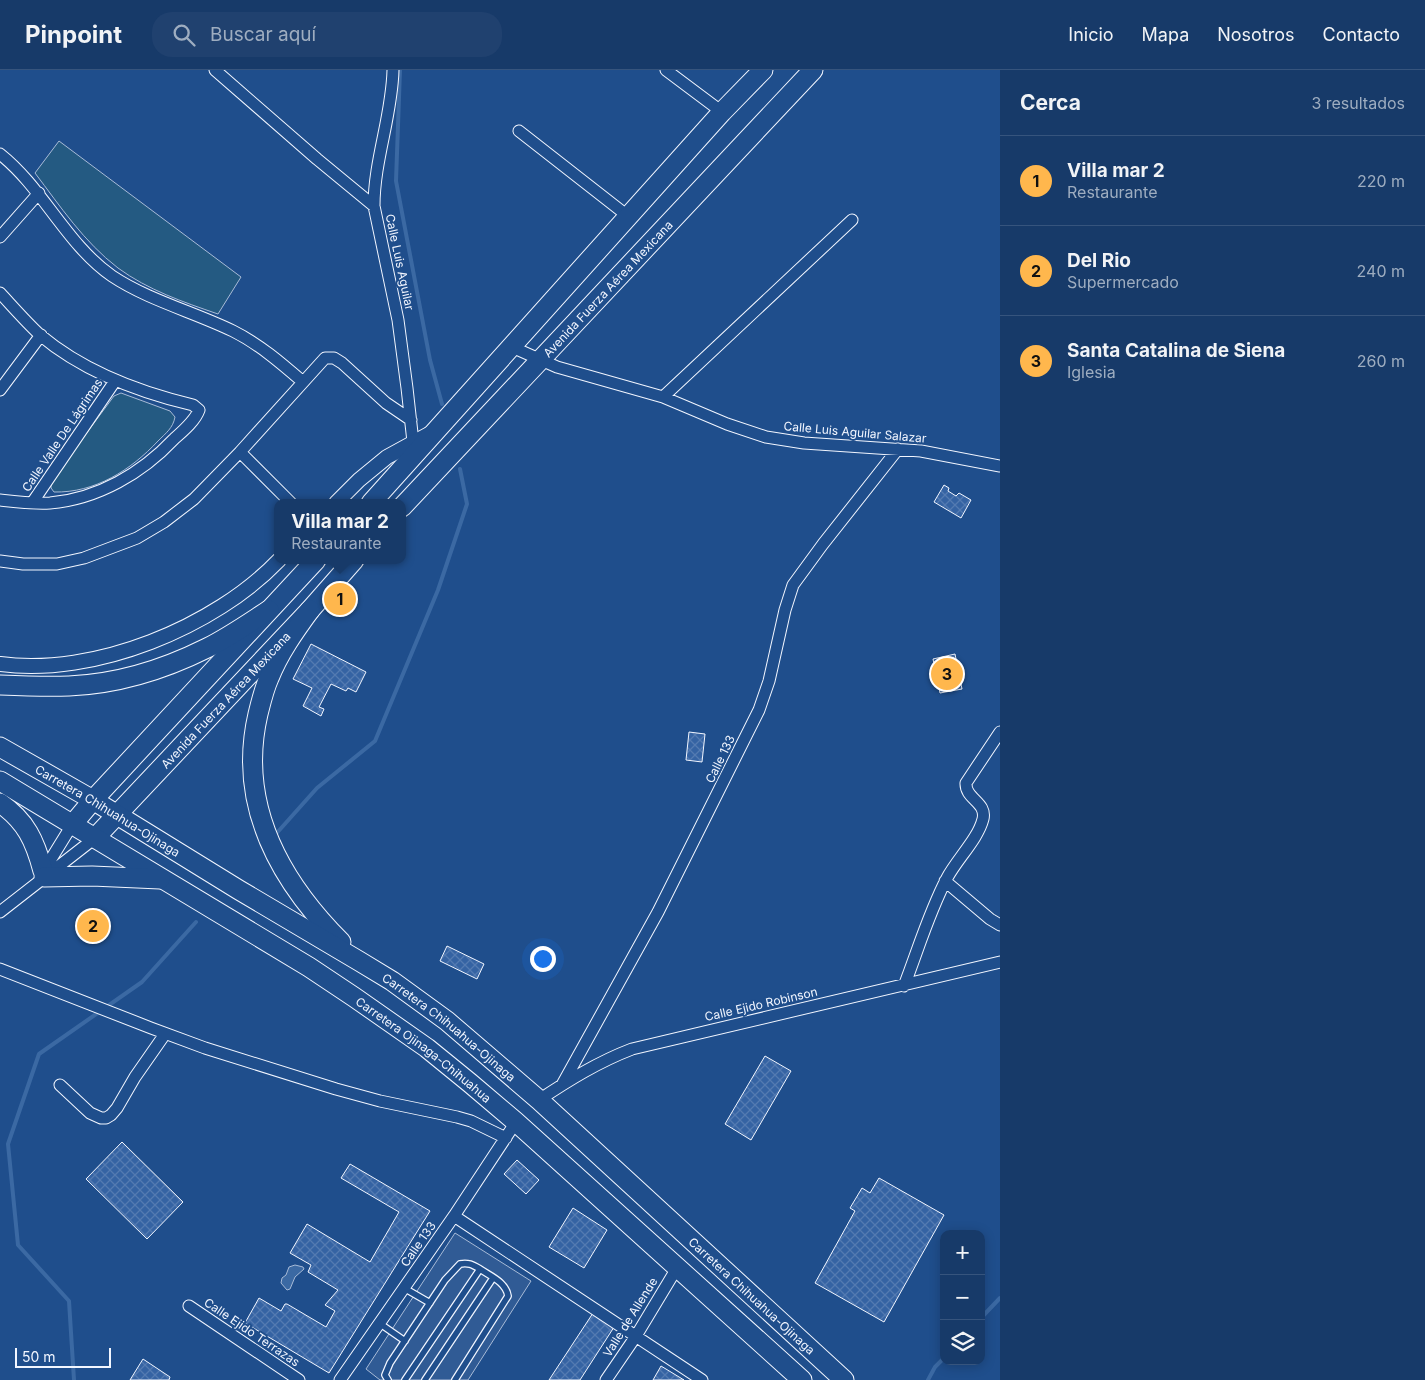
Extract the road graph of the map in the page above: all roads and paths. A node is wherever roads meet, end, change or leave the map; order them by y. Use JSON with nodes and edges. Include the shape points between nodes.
{"nodes":[{"id":1,"x":215,"y":70,"type":"edge"},
{"id":2,"x":393,"y":70,"type":"edge"},
{"id":3,"x":666,"y":70,"type":"edge"},
{"id":4,"x":763,"y":70,"type":"edge"},
{"id":5,"x":807,"y":76,"type":"edge"},
{"id":6,"x":722,"y":112,"type":"junction"},
{"id":7,"x":519,"y":131,"type":"dead end"},
{"id":8,"x":0,"y":154,"type":"edge"},
{"id":9,"x":39,"y":193,"type":"junction"},
{"id":10,"x":374,"y":206,"type":"junction"},
{"id":11,"x":629,"y":217,"type":"junction"},
{"id":12,"x":852,"y":220,"type":"dead end"},
{"id":13,"x":0,"y":237,"type":"edge"},
{"id":14,"x":0,"y":293,"type":"edge"},
{"id":15,"x":40,"y":335,"type":"junction"},
{"id":16,"x":512,"y":347,"type":"junction"},
{"id":17,"x":541,"y":359,"type":"junction"},
{"id":18,"x":115,"y":381,"type":"junction"},
{"id":19,"x":303,"y":382,"type":"junction"},
{"id":20,"x":0,"y":390,"type":"edge"},
{"id":21,"x":663,"y":397,"type":"junction"},
{"id":22,"x":411,"y":420,"type":"junction"},
{"id":23,"x":439,"y":429,"type":"junction"},
{"id":24,"x":413,"y":442,"type":"junction"},
{"id":25,"x":898,"y":449,"type":"junction"},
{"id":26,"x":240,"y":452,"type":"junction"},
{"id":27,"x":1000,"y":466,"type":"edge"},
{"id":28,"x":287,"y":499,"type":"edge"},
{"id":29,"x":340,"y":499,"type":"edge"},
{"id":30,"x":374,"y":499,"type":"edge"},
{"id":31,"x":0,"y":500,"type":"edge"},
{"id":32,"x":32,"y":504,"type":"junction"},
{"id":33,"x":406,"y":504,"type":"edge"},
{"id":34,"x":0,"y":561,"type":"edge"},
{"id":35,"x":275,"y":564,"type":"edge"},
{"id":36,"x":312,"y":564,"type":"edge"},
{"id":37,"x":350,"y":564,"type":"edge"},
{"id":38,"x":270,"y":610,"type":"junction"},
{"id":39,"x":310,"y":610,"type":"junction"},
{"id":40,"x":0,"y":664,"type":"edge"},
{"id":41,"x":0,"y":685,"type":"edge"},
{"id":42,"x":1000,"y":732,"type":"edge"},
{"id":43,"x":0,"y":747,"type":"edge"},
{"id":44,"x":0,"y":781,"type":"edge"},
{"id":45,"x":93,"y":800,"type":"junction"},
{"id":46,"x":0,"y":803,"type":"edge"},
{"id":47,"x":115,"y":815,"type":"junction"},
{"id":48,"x":72,"y":825,"type":"junction"},
{"id":49,"x":95,"y":838,"type":"junction"},
{"id":50,"x":41,"y":877,"type":"junction"},
{"id":51,"x":163,"y":880,"type":"junction"},
{"id":52,"x":946,"y":881,"type":"junction"},
{"id":53,"x":0,"y":912,"type":"edge"},
{"id":54,"x":1000,"y":925,"type":"edge"},
{"id":55,"x":359,"y":961,"type":"junction"},
{"id":56,"x":1000,"y":962,"type":"edge"},
{"id":57,"x":0,"y":969,"type":"edge"},
{"id":58,"x":904,"y":986,"type":"junction"},
{"id":59,"x":165,"y":1034,"type":"junction"},
{"id":60,"x":60,"y":1085,"type":"dead end"},
{"id":61,"x":562,"y":1085,"type":"junction"},
{"id":62,"x":539,"y":1100,"type":"junction"},
{"id":63,"x":516,"y":1122,"type":"junction"},
{"id":64,"x":506,"y":1138,"type":"junction"},
{"id":65,"x":454,"y":1216,"type":"junction"},
{"id":66,"x":677,"y":1268,"type":"junction"},
{"id":67,"x":480,"y":1269,"type":"junction"},
{"id":68,"x":493,"y":1278,"type":"junction"},
{"id":69,"x":404,"y":1288,"type":"junction"},
{"id":70,"x":430,"y":1303,"type":"junction"},
{"id":71,"x":189,"y":1306,"type":"dead end"},
{"id":72,"x":379,"y":1323,"type":"junction"},
{"id":73,"x":636,"y":1336,"type":"junction"},
{"id":74,"x":405,"y":1341,"type":"junction"},
{"id":75,"x":300,"y":1380,"type":"edge"},
{"id":76,"x":340,"y":1380,"type":"edge"},
{"id":77,"x":388,"y":1380,"type":"edge"},
{"id":78,"x":405,"y":1380,"type":"edge"},
{"id":79,"x":425,"y":1380,"type":"edge"},
{"id":80,"x":455,"y":1380,"type":"edge"},
{"id":81,"x":606,"y":1380,"type":"edge"},
{"id":82,"x":702,"y":1380,"type":"edge"},
{"id":83,"x":802,"y":1380,"type":"edge"},
{"id":84,"x":844,"y":1380,"type":"edge"}],
"edges":[{"from":1,"to":10,"type":"street","name":"Calle Luis Aguilar"},
{"from":2,"to":10,"type":"street"},
{"from":3,"to":6,"type":"street"},
{"from":4,"to":6,"type":"main road"},
{"from":5,"to":17,"type":"main road","name":"Avenida Fuerza Aérea Mexicana"},
{"from":6,"to":11,"type":"main road"},
{"from":7,"to":11,"type":"street"},
{"from":8,"to":9,"type":"street"},
{"from":9,"to":13,"type":"street"},
{"from":9,"to":19,"type":"street","via":[[82,248],[112,276],[234,332],[267,352]]},
{"from":10,"to":22,"type":"street","name":"Calle Luis Aguilar","via":[[398,320]]},
{"from":11,"to":16,"type":"main road"},
{"from":12,"to":21,"type":"street"},
{"from":14,"to":15,"type":"street"},
{"from":15,"to":18,"type":"street"},
{"from":15,"to":20,"type":"street"},
{"from":16,"to":17,"type":"street","name":"Calle Luis Aguilar Salazar"},
{"from":16,"to":23,"type":"main road"},
{"from":17,"to":21,"type":"street","name":"Calle Luis Aguilar Salazar","via":[[577,373]]},
{"from":17,"to":33,"type":"main road","name":"Avenida Fuerza Aérea Mexicana"},
{"from":18,"to":32,"type":"street","name":"Calle Valle De Lágrimas"},
{"from":18,"to":32,"type":"street","via":[[193,405],[199,410],[175,439],[134,474],[72,500]]},
{"from":19,"to":22,"type":"street","via":[[322,361],[330,358],[342,363],[386,403]]},
{"from":19,"to":26,"type":"street"},
{"from":21,"to":25,"type":"street","name":"Calle Luis Aguilar Salazar","via":[[766,437],[804,443]]},
{"from":22,"to":24,"type":"street","name":"Calle Luis Aguilar"},
{"from":23,"to":24,"type":"street"},
{"from":23,"to":30,"type":"main road"},
{"from":24,"to":29,"type":"street","via":[[387,457]]},
{"from":25,"to":27,"type":"street","name":"Calle Luis Aguilar Salazar"},
{"from":25,"to":61,"type":"street","name":"Calle 133","via":[[823,544],[788,596],[769,681],[755,718],[658,912]]},
{"from":26,"to":28,"type":"street"},
{"from":26,"to":34,"type":"street","via":[[194,499],[138,538],[84,558],[57,564]]},
{"from":31,"to":32,"type":"street"},
{"from":35,"to":40,"type":"street","via":[[244,592],[216,610],[156,640],[90,661],[51,665]]},
{"from":36,"to":38,"type":"main road"},
{"from":37,"to":39,"type":"main road","name":"Avenida Fuerza Aérea Mexicana"},
{"from":38,"to":41,"type":"main road","via":[[209,647],[153,670],[117,680],[71,686]]},
{"from":38,"to":45,"type":"main road"},
{"from":39,"to":47,"type":"main road","name":"Avenida Fuerza Aérea Mexicana"},
{"from":39,"to":55,"type":"main road","via":[[286,644],[268,680],[253,747],[256,796],[265,832],[287,877],[306,904]]},
{"from":42,"to":52,"type":"street","via":[[966,783],[968,792],[982,807],[984,818]]},
{"from":43,"to":45,"type":"main road","name":"Carretera Chihuahua-Ojinaga"},
{"from":44,"to":48,"type":"main road","name":"Carretera Ojinaga-Chihuahua"},
{"from":45,"to":47,"type":"main road","name":"Carretera Chihuahua-Ojinaga"},
{"from":45,"to":48,"type":"main road"},
{"from":46,"to":50,"type":"main road","via":[[26,827],[36,847]]},
{"from":47,"to":49,"type":"main road","name":"Avenida Fuerza Aérea Mexicana"},
{"from":47,"to":55,"type":"main road","name":"Carretera Chihuahua-Ojinaga"},
{"from":48,"to":49,"type":"main road","name":"Carretera Ojinaga-Chihuahua"},
{"from":48,"to":50,"type":"street"},
{"from":49,"to":50,"type":"street"},
{"from":49,"to":51,"type":"main road","name":"Carretera Ojinaga-Chihuahua"},
{"from":50,"to":51,"type":"main road"},
{"from":50,"to":53,"type":"street"},
{"from":51,"to":63,"type":"main road","name":"Carretera Ojinaga-Chihuahua","via":[[354,997],[427,1048]]},
{"from":52,"to":54,"type":"street"},
{"from":52,"to":58,"type":"street"},
{"from":55,"to":62,"type":"main road","name":"Carretera Chihuahua-Ojinaga","via":[[447,1021]]},
{"from":56,"to":58,"type":"street","name":"Calle Ejido Robinson"},
{"from":57,"to":59,"type":"street"},
{"from":58,"to":61,"type":"street","name":"Calle Ejido Robinson","via":[[632,1049],[606,1059]]},
{"from":59,"to":60,"type":"street","via":[[117,1108],[106,1118],[90,1113]]},
{"from":59,"to":64,"type":"street","via":[[336,1089],[464,1119]]},
{"from":61,"to":62,"type":"street","name":"Calle Ejido Robinson"},
{"from":62,"to":84,"type":"main road","name":"Carretera Chihuahua-Ojinaga"},
{"from":63,"to":64,"type":"street","name":"Calle 133"},
{"from":63,"to":66,"type":"main road","name":"Carretera Ojinaga-Chihuahua"},
{"from":64,"to":65,"type":"street","name":"Calle 133"},
{"from":65,"to":69,"type":"street","name":"Calle 133"},
{"from":65,"to":73,"type":"street"},
{"from":66,"to":73,"type":"street","name":"Valle de Allende"},
{"from":66,"to":83,"type":"main road","name":"Carretera Ojinaga-Chihuahua"},
{"from":67,"to":68,"type":"lane"},
{"from":67,"to":70,"type":"lane","via":[[460,1264]]},
{"from":67,"to":78,"type":"lane"},
{"from":68,"to":79,"type":"lane"},
{"from":68,"to":80,"type":"lane","via":[[506,1288],[507,1299]]},
{"from":69,"to":70,"type":"lane"},
{"from":69,"to":72,"type":"street","name":"Calle 133"},
{"from":70,"to":74,"type":"lane"},
{"from":71,"to":75,"type":"street","name":"Calle Ejido Terrazas"},
{"from":72,"to":74,"type":"lane"},
{"from":72,"to":76,"type":"street","name":"Calle 133"},
{"from":73,"to":81,"type":"street","name":"Valle de Allende"},
{"from":73,"to":82,"type":"street"},
{"from":74,"to":77,"type":"lane","via":[[386,1370]]}]}
